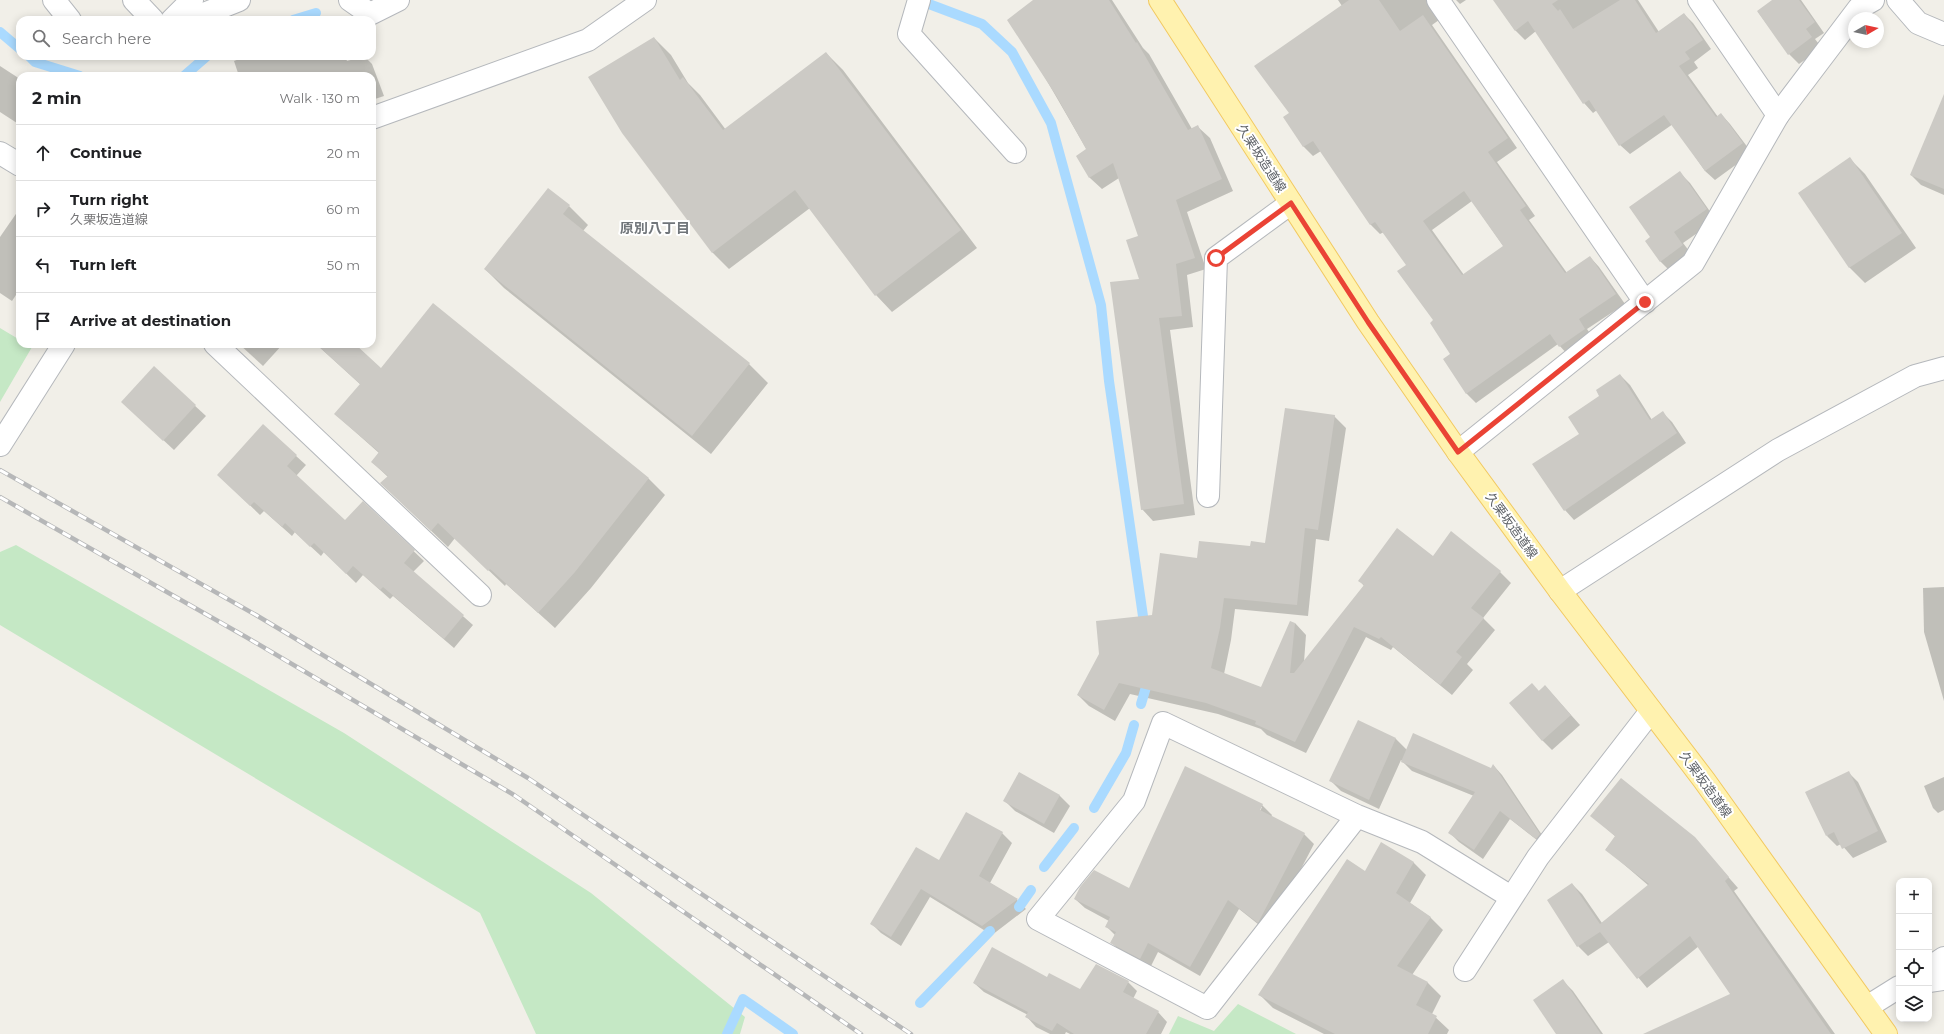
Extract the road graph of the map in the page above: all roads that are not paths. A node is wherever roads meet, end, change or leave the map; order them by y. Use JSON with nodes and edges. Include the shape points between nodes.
{"nodes":[{"id":1,"x":54,"y":0,"type":"edge"},
{"id":2,"x":134,"y":0,"type":"edge"},
{"id":3,"x":192,"y":0,"type":"edge"},
{"id":4,"x":239,"y":0,"type":"edge"},
{"id":5,"x":350,"y":0,"type":"edge"},
{"id":6,"x":398,"y":0,"type":"edge"},
{"id":7,"x":645,"y":0,"type":"edge"},
{"id":8,"x":919,"y":0,"type":"edge"},
{"id":9,"x":1160,"y":0,"type":"edge"},
{"id":10,"x":1438,"y":0,"type":"edge"},
{"id":11,"x":1699,"y":0,"type":"edge"},
{"id":12,"x":1873,"y":0,"type":"edge"},
{"id":13,"x":1898,"y":0,"type":"edge"},
{"id":14,"x":67,"y":16,"type":"edge"},
{"id":15,"x":149,"y":16,"type":"edge"},
{"id":16,"x":176,"y":16,"type":"edge"},
{"id":17,"x":199,"y":16,"type":"edge"},
{"id":18,"x":1944,"y":34,"type":"edge"},
{"id":19,"x":1778,"y":116,"type":"junction"},
{"id":20,"x":376,"y":117,"type":"edge"},
{"id":21,"x":0,"y":152,"type":"edge"},
{"id":22,"x":1015,"y":152,"type":"dead end"},
{"id":23,"x":16,"y":162,"type":"edge"},
{"id":24,"x":1291,"y":203,"type":"junction"},
{"id":25,"x":1645,"y":302,"type":"junction"},
{"id":26,"x":61,"y":348,"type":"edge"},
{"id":27,"x":219,"y":348,"type":"edge"},
{"id":28,"x":1944,"y":368,"type":"edge"},
{"id":29,"x":0,"y":445,"type":"edge"},
{"id":30,"x":1458,"y":452,"type":"junction"},
{"id":31,"x":1208,"y":496,"type":"dead end"},
{"id":32,"x":1560,"y":591,"type":"junction"},
{"id":33,"x":480,"y":595,"type":"dead end"},
{"id":34,"x":1651,"y":711,"type":"junction"},
{"id":35,"x":1357,"y":816,"type":"junction"},
{"id":36,"x":1511,"y":898,"type":"junction"},
{"id":37,"x":1944,"y":958,"type":"edge"},
{"id":38,"x":1932,"y":966,"type":"edge"},
{"id":39,"x":1465,"y":970,"type":"dead end"},
{"id":40,"x":1944,"y":979,"type":"edge"},
{"id":41,"x":1932,"y":980,"type":"edge"},
{"id":42,"x":1896,"y":989,"type":"edge"},
{"id":43,"x":1867,"y":1007,"type":"junction"},
{"id":44,"x":1886,"y":1034,"type":"edge"}],
"edges":[{"from":1,"to":14,"type":"street"},
{"from":2,"to":15,"type":"street"},
{"from":3,"to":16,"type":"street"},
{"from":4,"to":17,"type":"street"},
{"from":5,"to":6,"type":"street","via":[[370,14]]},
{"from":7,"to":20,"type":"street","via":[[588,40]]},
{"from":8,"to":22,"type":"street","via":[[909,34]]},
{"from":9,"to":24,"type":"main road","name":"久栗坂造道線"},
{"from":10,"to":25,"type":"street"},
{"from":11,"to":19,"type":"street"},
{"from":12,"to":19,"type":"street","via":[[1859,8]]},
{"from":13,"to":18,"type":"street","via":[[1918,23]]},
{"from":19,"to":25,"type":"street","via":[[1693,264]]},
{"from":21,"to":23,"type":"street"},
{"from":24,"to":30,"type":"main road","name":"久栗坂造道線","via":[[1368,322]]},
{"from":24,"to":31,"type":"street","via":[[1216,258]]},
{"from":25,"to":30,"type":"street"},
{"from":26,"to":29,"type":"street"},
{"from":27,"to":33,"type":"street"},
{"from":28,"to":32,"type":"street","via":[[1915,376],[1778,450]]},
{"from":30,"to":32,"type":"main road","name":"久栗坂造道線"},
{"from":32,"to":34,"type":"main road","name":"久栗坂造道線"},
{"from":34,"to":36,"type":"street","via":[[1538,857]]},
{"from":34,"to":43,"type":"main road","name":"久栗坂造道線","via":[[1704,780]]},
{"from":35,"to":35,"type":"street","via":[[1163,723],[1134,801],[1038,919],[1207,1008]]},
{"from":35,"to":36,"type":"street","via":[[1422,842]]},
{"from":36,"to":39,"type":"street"},
{"from":37,"to":38,"type":"street"},
{"from":40,"to":41,"type":"street"},
{"from":42,"to":43,"type":"street"},
{"from":43,"to":44,"type":"main road","name":"久栗坂造道線"}]}
